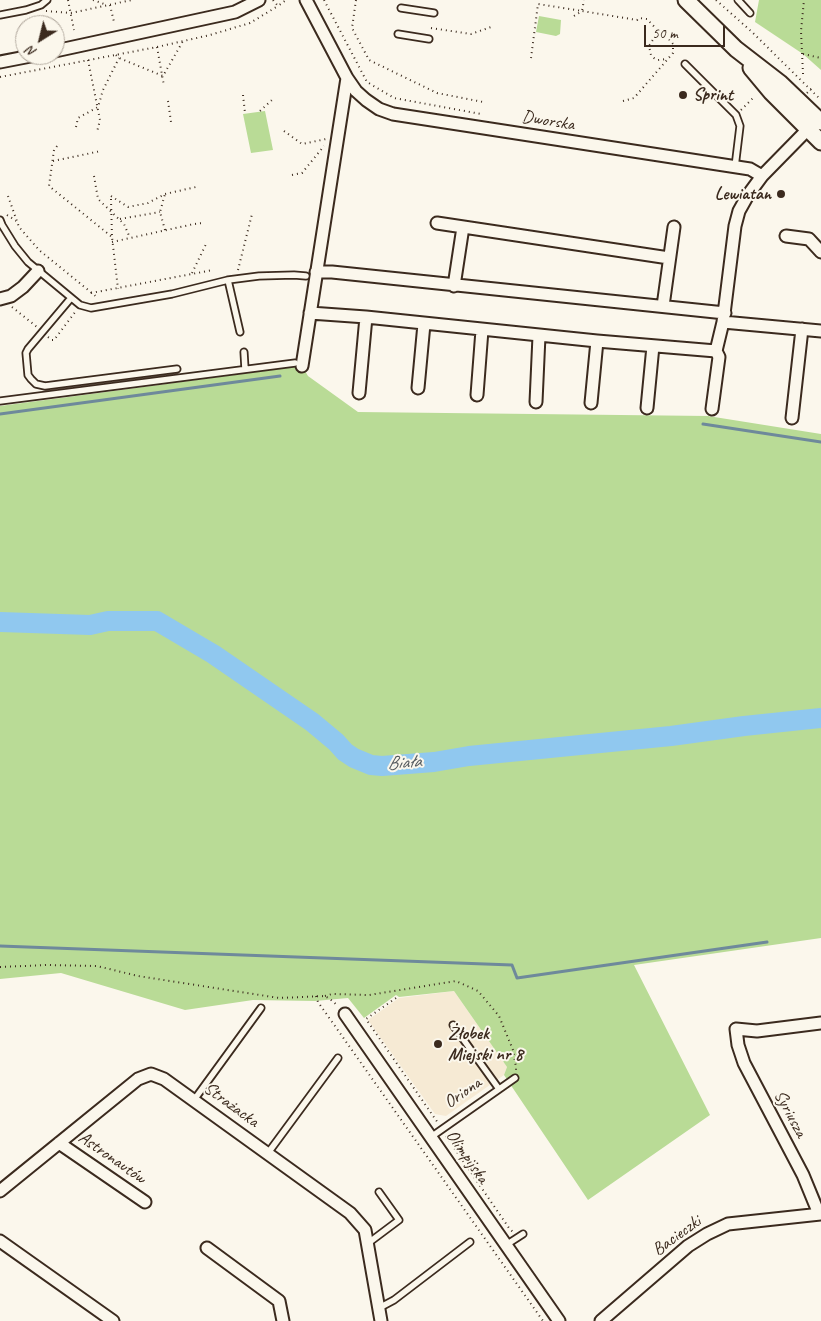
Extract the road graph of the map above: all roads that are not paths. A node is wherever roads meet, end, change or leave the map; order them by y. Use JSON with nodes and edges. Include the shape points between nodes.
{"nodes":[{"id":1,"x":47,"y":0,"type":"edge"},
{"id":2,"x":259,"y":0,"type":"edge"},
{"id":3,"x":306,"y":0,"type":"edge"},
{"id":4,"x":686,"y":0,"type":"edge"},
{"id":5,"x":737,"y":0,"type":"edge"},
{"id":6,"x":401,"y":8,"type":"dead end"},
{"id":7,"x":434,"y":13,"type":"dead end"},
{"id":8,"x":750,"y":14,"type":"dead end"},
{"id":9,"x":0,"y":15,"type":"edge"},
{"id":10,"x":398,"y":34,"type":"dead end"},
{"id":11,"x":429,"y":39,"type":"dead end"},
{"id":12,"x":65,"y":49,"type":"edge"},
{"id":13,"x":15,"y":59,"type":"edge"},
{"id":14,"x":0,"y":62,"type":"edge"},
{"id":15,"x":685,"y":64,"type":"dead end"},
{"id":16,"x":347,"y":78,"type":"junction"},
{"id":17,"x":816,"y":123,"type":"edge"},
{"id":18,"x":821,"y":142,"type":"edge"},
{"id":19,"x":735,"y":167,"type":"junction"},
{"id":20,"x":762,"y":176,"type":"junction"},
{"id":21,"x":0,"y":220,"type":"edge"},
{"id":22,"x":437,"y":223,"type":"dead end"},
{"id":23,"x":462,"y":227,"type":"junction"},
{"id":24,"x":674,"y":228,"type":"dead end"},
{"id":25,"x":786,"y":236,"type":"dead end"},
{"id":26,"x":821,"y":252,"type":"edge"},
{"id":27,"x":669,"y":258,"type":"junction"},
{"id":28,"x":38,"y":271,"type":"junction"},
{"id":29,"x":311,"y":274,"type":"junction"},
{"id":30,"x":228,"y":280,"type":"junction"},
{"id":31,"x":454,"y":286,"type":"junction"},
{"id":32,"x":71,"y":298,"type":"junction"},
{"id":33,"x":0,"y":299,"type":"edge"},
{"id":34,"x":663,"y":306,"type":"junction"},
{"id":35,"x":310,"y":312,"type":"junction"},
{"id":36,"x":366,"y":317,"type":"junction"},
{"id":37,"x":724,"y":318,"type":"junction"},
{"id":38,"x":424,"y":324,"type":"junction"},
{"id":39,"x":802,"y":329,"type":"junction"},
{"id":40,"x":482,"y":330,"type":"junction"},
{"id":41,"x":821,"y":331,"type":"edge"},
{"id":42,"x":240,"y":332,"type":"dead end"},
{"id":43,"x":539,"y":336,"type":"junction"},
{"id":44,"x":597,"y":342,"type":"junction"},
{"id":45,"x":653,"y":346,"type":"junction"},
{"id":46,"x":716,"y":351,"type":"junction"},
{"id":47,"x":244,"y":352,"type":"dead end"},
{"id":48,"x":299,"y":364,"type":"joint"},
{"id":49,"x":177,"y":369,"type":"dead end"},
{"id":50,"x":245,"y":369,"type":"junction"},
{"id":51,"x":418,"y":388,"type":"dead end"},
{"id":52,"x":359,"y":393,"type":"dead end"},
{"id":53,"x":477,"y":395,"type":"dead end"},
{"id":54,"x":0,"y":401,"type":"edge"},
{"id":55,"x":536,"y":402,"type":"dead end"},
{"id":56,"x":591,"y":402,"type":"dead end"},
{"id":57,"x":648,"y":408,"type":"dead end"},
{"id":58,"x":712,"y":409,"type":"dead end"},
{"id":59,"x":792,"y":418,"type":"dead end"},
{"id":60,"x":261,"y":1008,"type":"dead end"},
{"id":61,"x":346,"y":1014,"type":"road end"},
{"id":62,"x":821,"y":1023,"type":"edge"},
{"id":63,"x":454,"y":1025,"type":"dead end"},
{"id":64,"x":338,"y":1058,"type":"dead end"},
{"id":65,"x":514,"y":1078,"type":"road end"},
{"id":66,"x":499,"y":1088,"type":"junction"},
{"id":67,"x":194,"y":1100,"type":"junction"},
{"id":68,"x":431,"y":1136,"type":"junction"},
{"id":69,"x":59,"y":1143,"type":"junction"},
{"id":70,"x":268,"y":1153,"type":"junction"},
{"id":71,"x":0,"y":1191,"type":"edge"},
{"id":72,"x":379,"y":1192,"type":"dead end"},
{"id":73,"x":145,"y":1202,"type":"dead end"},
{"id":74,"x":820,"y":1214,"type":"edge"},
{"id":75,"x":523,"y":1234,"type":"dead end"},
{"id":76,"x":0,"y":1241,"type":"edge"},
{"id":77,"x":470,"y":1242,"type":"dead end"},
{"id":78,"x":367,"y":1244,"type":"junction"},
{"id":79,"x":506,"y":1245,"type":"junction"},
{"id":80,"x":207,"y":1248,"type":"dead end"},
{"id":81,"x":379,"y":1308,"type":"junction"},
{"id":82,"x":113,"y":1321,"type":"edge"},
{"id":83,"x":283,"y":1321,"type":"edge"},
{"id":84,"x":381,"y":1321,"type":"edge"},
{"id":85,"x":559,"y":1321,"type":"edge"},
{"id":86,"x":601,"y":1321,"type":"edge"}],
"edges":[{"from":1,"to":9,"type":"lane","via":[[26,10]]},
{"from":2,"to":12,"type":"street","via":[[235,12]]},
{"from":3,"to":16,"type":"street","name":"Dworska"},
{"from":4,"to":17,"type":"street","via":[[736,49],[780,83]]},
{"from":5,"to":8,"type":"lane"},
{"from":6,"to":7,"type":"lane"},
{"from":10,"to":11,"type":"lane"},
{"from":13,"to":14,"type":"street"},
{"from":15,"to":19,"type":"lane","via":[[736,116],[740,126]]},
{"from":16,"to":19,"type":"street","name":"Dworska","via":[[366,100],[393,114]]},
{"from":16,"to":29,"type":"street"},
{"from":17,"to":18,"type":"street"},
{"from":17,"to":20,"type":"street"},
{"from":19,"to":20,"type":"street","name":"Dworska","via":[[750,169]]},
{"from":20,"to":37,"type":"street","via":[[737,218]]},
{"from":21,"to":28,"type":"lane","via":[[18,251]]},
{"from":22,"to":23,"type":"street"},
{"from":23,"to":27,"type":"street"},
{"from":23,"to":31,"type":"street"},
{"from":24,"to":27,"type":"street"},
{"from":25,"to":26,"type":"street","via":[[809,239]]},
{"from":27,"to":34,"type":"street"},
{"from":28,"to":32,"type":"lane"},
{"from":28,"to":33,"type":"street","via":[[23,287]]},
{"from":29,"to":30,"type":"lane"},
{"from":29,"to":31,"type":"street","via":[[332,272]]},
{"from":29,"to":35,"type":"street"},
{"from":30,"to":32,"type":"lane","via":[[110,306],[91,308]]},
{"from":30,"to":42,"type":"lane"},
{"from":31,"to":34,"type":"street"},
{"from":32,"to":49,"type":"lane","via":[[26,353],[28,375],[36,384],[45,386]]},
{"from":34,"to":37,"type":"street"},
{"from":35,"to":36,"type":"street"},
{"from":35,"to":48,"type":"street"},
{"from":36,"to":38,"type":"street"},
{"from":36,"to":52,"type":"street"},
{"from":37,"to":39,"type":"street"},
{"from":37,"to":46,"type":"street"},
{"from":38,"to":40,"type":"street"},
{"from":38,"to":51,"type":"street"},
{"from":39,"to":41,"type":"street"},
{"from":39,"to":59,"type":"street"},
{"from":40,"to":43,"type":"street"},
{"from":40,"to":53,"type":"street"},
{"from":43,"to":44,"type":"street"},
{"from":43,"to":55,"type":"street"},
{"from":44,"to":45,"type":"street"},
{"from":44,"to":56,"type":"street"},
{"from":45,"to":46,"type":"street"},
{"from":45,"to":57,"type":"street"},
{"from":46,"to":58,"type":"street","via":[[719,357]]},
{"from":47,"to":50,"type":"lane"},
{"from":48,"to":50,"type":"lane"},
{"from":50,"to":54,"type":"lane"},
{"from":60,"to":67,"type":"lane"},
{"from":61,"to":68,"type":"street","name":"Olimpijska"},
{"from":62,"to":74,"type":"street","name":"Syriusza","via":[[757,1031],[736,1029],[744,1063]]},
{"from":63,"to":66,"type":"lane"},
{"from":64,"to":70,"type":"lane"},
{"from":65,"to":66,"type":"lane","name":"Oriona"},
{"from":66,"to":68,"type":"lane","name":"Oriona"},
{"from":67,"to":69,"type":"street","name":"Strażacka","via":[[151,1074],[138,1080]]},
{"from":67,"to":70,"type":"street","name":"Strażacka"},
{"from":68,"to":79,"type":"street","name":"Olimpijska"},
{"from":69,"to":71,"type":"street","name":"Strażacka"},
{"from":69,"to":73,"type":"street","name":"Astronautów"},
{"from":70,"to":78,"type":"street","name":"Strażacka","via":[[350,1213],[364,1230]]},
{"from":72,"to":78,"type":"lane","via":[[399,1220]]},
{"from":74,"to":86,"type":"street","name":"Bacieczki","via":[[728,1224],[707,1234],[688,1246]]},
{"from":75,"to":79,"type":"lane"},
{"from":76,"to":82,"type":"street"},
{"from":77,"to":81,"type":"lane"},
{"from":78,"to":81,"type":"street","name":"Strażacka"},
{"from":79,"to":85,"type":"street","name":"Olimpijska"},
{"from":80,"to":83,"type":"street","via":[[279,1301]]},
{"from":81,"to":84,"type":"street","name":"Strażacka"}]}
